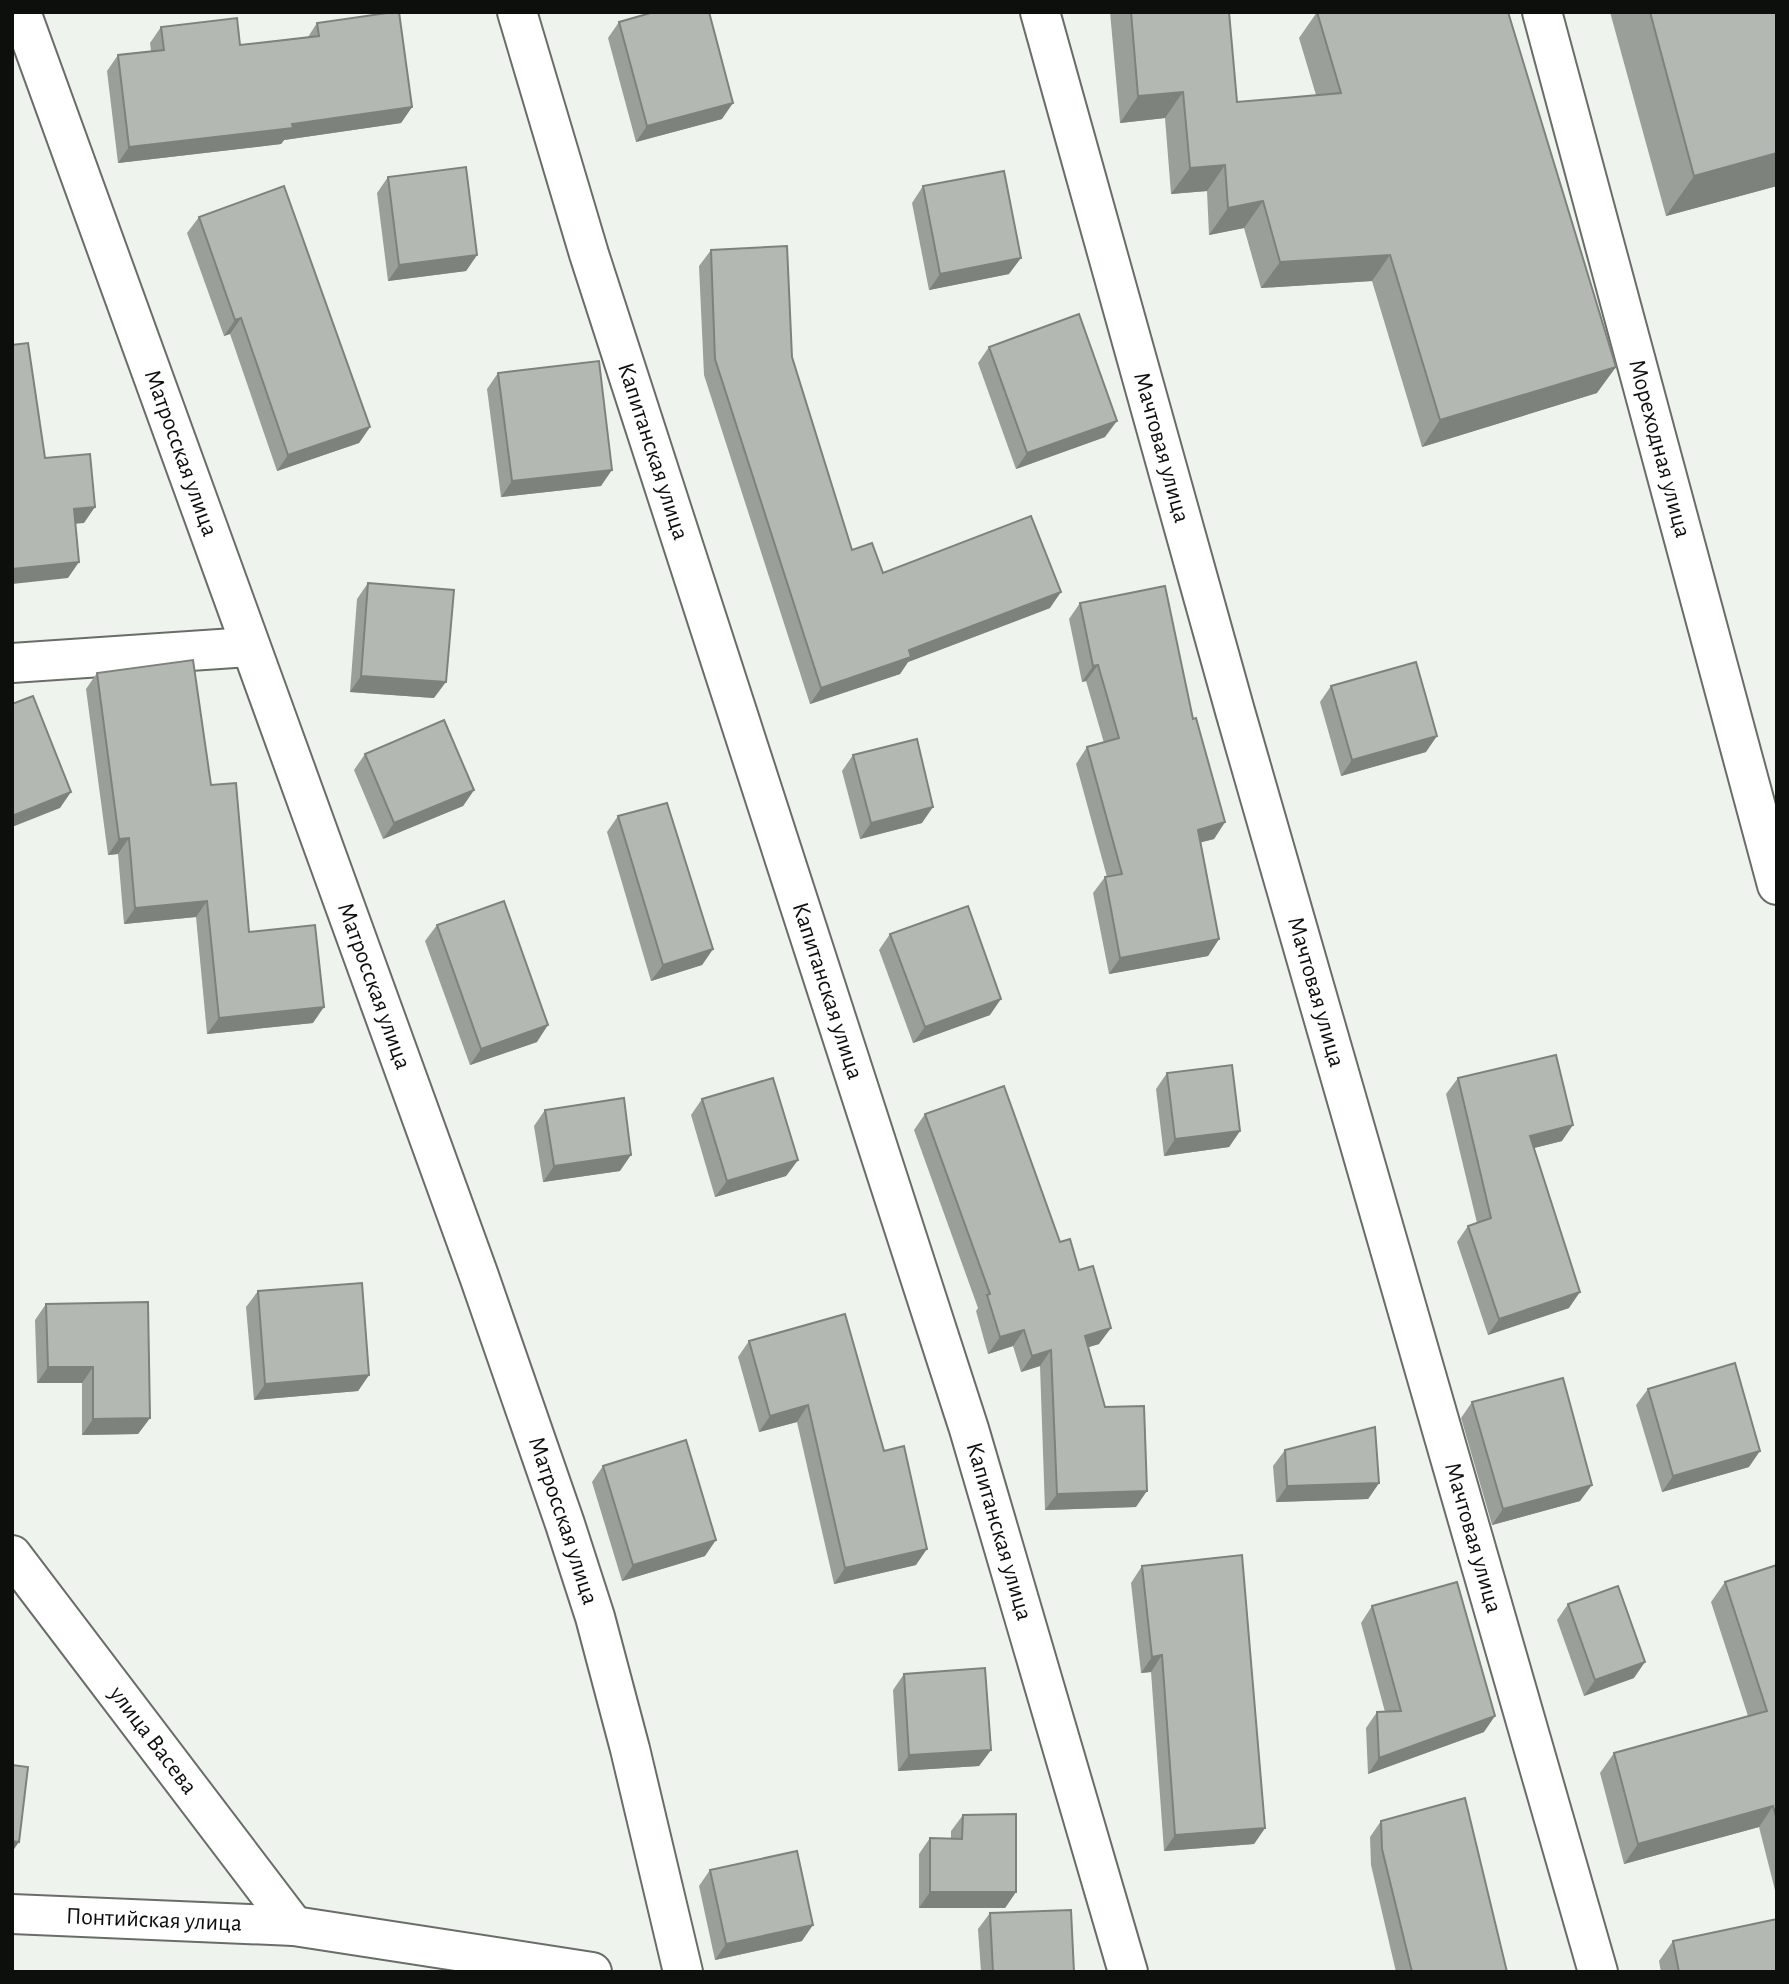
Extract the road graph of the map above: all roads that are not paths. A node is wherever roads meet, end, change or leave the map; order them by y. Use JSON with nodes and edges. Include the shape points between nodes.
{"nodes":[{"id":1,"x":21,"y":12,"type":"edge"},
{"id":2,"x":517,"y":12,"type":"edge"},
{"id":3,"x":1040,"y":12,"type":"edge"},
{"id":4,"x":1542,"y":12,"type":"edge"},
{"id":5,"x":249,"y":647,"type":"junction"},
{"id":6,"x":12,"y":663,"type":"edge"},
{"id":7,"x":1777,"y":885,"type":"edge"},
{"id":8,"x":12,"y":1555,"type":"edge"},
{"id":9,"x":12,"y":1914,"type":"edge"},
{"id":10,"x":294,"y":1926,"type":"junction"},
{"id":11,"x":593,"y":1972,"type":"edge"},
{"id":12,"x":683,"y":1972,"type":"edge"},
{"id":13,"x":1128,"y":1972,"type":"edge"},
{"id":14,"x":1598,"y":1972,"type":"edge"}],
"edges":[{"from":1,"to":5,"type":"street","name":"Матросская улица"},
{"from":2,"to":13,"type":"street","name":"Капитанская улица","via":[[589,254],[969,1429]]},
{"from":3,"to":14,"type":"street","name":"Мачтовая улица","via":[[1235,711]]},
{"from":4,"to":7,"type":"street","name":"Мореходная улица"},
{"from":5,"to":6,"type":"street"},
{"from":5,"to":12,"type":"street","name":"Матросская улица","via":[[480,1276],[565,1524],[631,1749]]},
{"from":8,"to":10,"type":"street","name":"улица Васева"},
{"from":9,"to":10,"type":"street","name":"Понтийская улица"},
{"from":10,"to":11,"type":"street","name":"Понтийская улица"}]}
